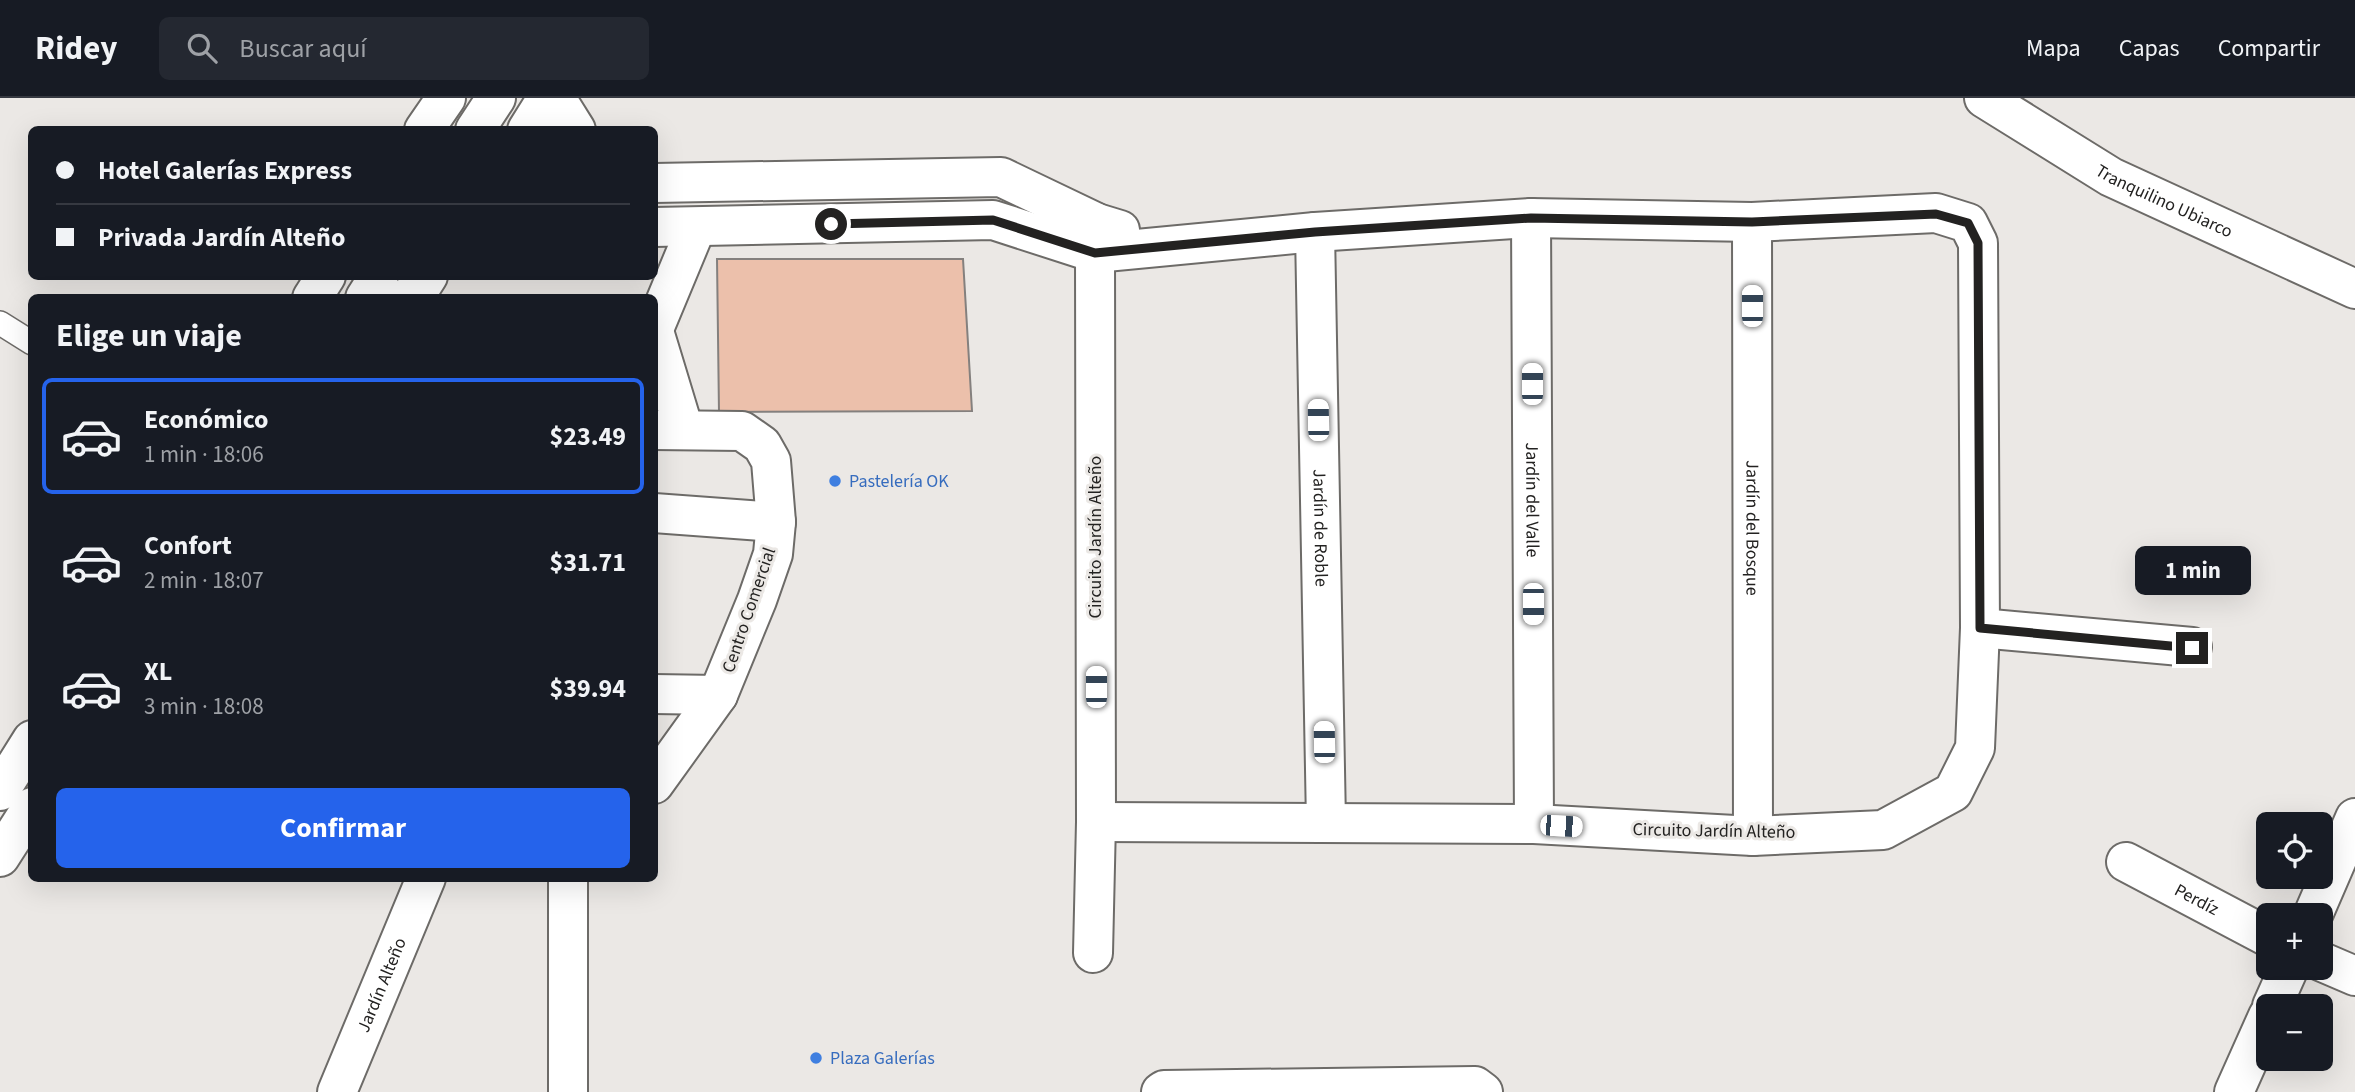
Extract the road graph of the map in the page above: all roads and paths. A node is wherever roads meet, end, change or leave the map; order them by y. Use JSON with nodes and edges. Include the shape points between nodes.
{"nodes":[{"id":1,"x":547,"y":98,"type":"edge"},
{"id":2,"x":556,"y":98,"type":"edge"},
{"id":3,"x":1984,"y":98,"type":"edge"},
{"id":4,"x":438,"y":110,"type":"edge"},
{"id":5,"x":487,"y":120,"type":"edge"},
{"id":6,"x":530,"y":126,"type":"edge"},
{"id":7,"x":574,"y":126,"type":"edge"},
{"id":8,"x":1001,"y":177,"type":"junction"},
{"id":9,"x":658,"y":183,"type":"edge"},
{"id":10,"x":1531,"y":218,"type":"junction"},
{"id":11,"x":993,"y":220,"type":"junction"},
{"id":12,"x":1752,"y":222,"type":"junction"},
{"id":13,"x":658,"y":227,"type":"edge"},
{"id":14,"x":696,"y":228,"type":"junction"},
{"id":15,"x":1315,"y":232,"type":"junction"},
{"id":16,"x":1096,"y":238,"type":"junction"},
{"id":17,"x":425,"y":280,"type":"edge"},
{"id":18,"x":2355,"y":289,"type":"edge"},
{"id":19,"x":412,"y":294,"type":"edge"},
{"id":20,"x":658,"y":320,"type":"edge"},
{"id":21,"x":0,"y":323,"type":"edge"},
{"id":22,"x":28,"y":340,"type":"edge"},
{"id":23,"x":658,"y":357,"type":"edge"},
{"id":24,"x":669,"y":430,"type":"edge"},
{"id":25,"x":658,"y":513,"type":"edge"},
{"id":26,"x":776,"y":522,"type":"junction"},
{"id":27,"x":1980,"y":628,"type":"junction"},
{"id":28,"x":2192,"y":648,"type":"dead end"},
{"id":29,"x":658,"y":694,"type":"edge"},
{"id":30,"x":718,"y":695,"type":"junction"},
{"id":31,"x":28,"y":746,"type":"edge"},
{"id":32,"x":658,"y":778,"type":"edge"},
{"id":33,"x":0,"y":791,"type":"edge"},
{"id":34,"x":28,"y":813,"type":"edge"},
{"id":35,"x":2355,"y":818,"type":"edge"},
{"id":36,"x":1096,"y":822,"type":"junction"},
{"id":37,"x":1326,"y":823,"type":"junction"},
{"id":38,"x":1534,"y":824,"type":"junction"},
{"id":39,"x":1753,"y":836,"type":"junction"},
{"id":40,"x":0,"y":857,"type":"edge"},
{"id":41,"x":2126,"y":862,"type":"dead end"},
{"id":42,"x":424,"y":882,"type":"edge"},
{"id":43,"x":568,"y":882,"type":"edge"},
{"id":44,"x":2318,"y":903,"type":"edge"},
{"id":45,"x":2256,"y":931,"type":"edge"},
{"id":46,"x":1093,"y":953,"type":"dead end"},
{"id":47,"x":2333,"y":967,"type":"edge"},
{"id":48,"x":2355,"y":976,"type":"edge"},
{"id":49,"x":2256,"y":1043,"type":"edge"},
{"id":50,"x":337,"y":1092,"type":"edge"},
{"id":51,"x":568,"y":1092,"type":"edge"},
{"id":52,"x":1161,"y":1092,"type":"edge"},
{"id":53,"x":1483,"y":1092,"type":"edge"},
{"id":54,"x":2234,"y":1092,"type":"edge"}],
"edges":[{"from":1,"to":6,"type":"street"},
{"from":2,"to":7,"type":"street"},
{"from":3,"to":18,"type":"street","name":"Tranquilino Ubiarco","via":[[2112,177]]},
{"from":4,"to":5,"type":"street"},
{"from":8,"to":9,"type":"street"},
{"from":8,"to":11,"type":"street"},
{"from":8,"to":16,"type":"street"},
{"from":10,"to":12,"type":"street","name":"Circuito Jardín Alteño"},
{"from":10,"to":15,"type":"street","name":"Circuito Jardín Alteño"},
{"from":10,"to":38,"type":"street","name":"Jardín del Valle"},
{"from":11,"to":14,"type":"street","name":"Circuito Jardín Alteño"},
{"from":11,"to":16,"type":"street","name":"Circuito Jardín Alteño"},
{"from":12,"to":27,"type":"street","name":"Circuito Jardín Alteño","via":[[1936,214],[1968,223],[1978,243]]},
{"from":12,"to":39,"type":"street","name":"Jardín del Bosque"},
{"from":13,"to":14,"type":"street","name":"Circuito Jardín Alteño"},
{"from":14,"to":20,"type":"street"},
{"from":15,"to":16,"type":"street","name":"Circuito Jardín Alteño","via":[[1169,246]]},
{"from":15,"to":37,"type":"street","name":"Jardín de Roble"},
{"from":16,"to":36,"type":"street","name":"Circuito Jardín Alteño"},
{"from":17,"to":19,"type":"street"},
{"from":21,"to":22,"type":"lane"},
{"from":23,"to":24,"type":"street"},
{"from":24,"to":26,"type":"street","name":"Centro Comercial","via":[[742,430],[762,445],[771,461]]},
{"from":25,"to":26,"type":"street"},
{"from":26,"to":30,"type":"street","name":"Centro Comercial","via":[[773,554]]},
{"from":27,"to":28,"type":"street"},
{"from":27,"to":39,"type":"street","name":"Circuito Jardín Alteño","via":[[1975,748],[1953,792],[1883,830]]},
{"from":29,"to":30,"type":"street"},
{"from":30,"to":32,"type":"street","name":"Centro Comercial"},
{"from":31,"to":33,"type":"street"},
{"from":34,"to":40,"type":"street"},
{"from":35,"to":44,"type":"street"},
{"from":36,"to":37,"type":"street","name":"Circuito Jardín Alteño"},
{"from":36,"to":46,"type":"street","name":"Circuito Jardín Alteño"},
{"from":37,"to":38,"type":"street","name":"Circuito Jardín Alteño"},
{"from":38,"to":39,"type":"street","name":"Circuito Jardín Alteño"},
{"from":41,"to":45,"type":"street","name":"Perdíz"},
{"from":42,"to":50,"type":"street","name":"Jardín Alteño"},
{"from":43,"to":51,"type":"street"},
{"from":47,"to":48,"type":"street"},
{"from":49,"to":54,"type":"street"},
{"from":52,"to":53,"type":"street","via":[[1462,1086],[1475,1086]]}]}
